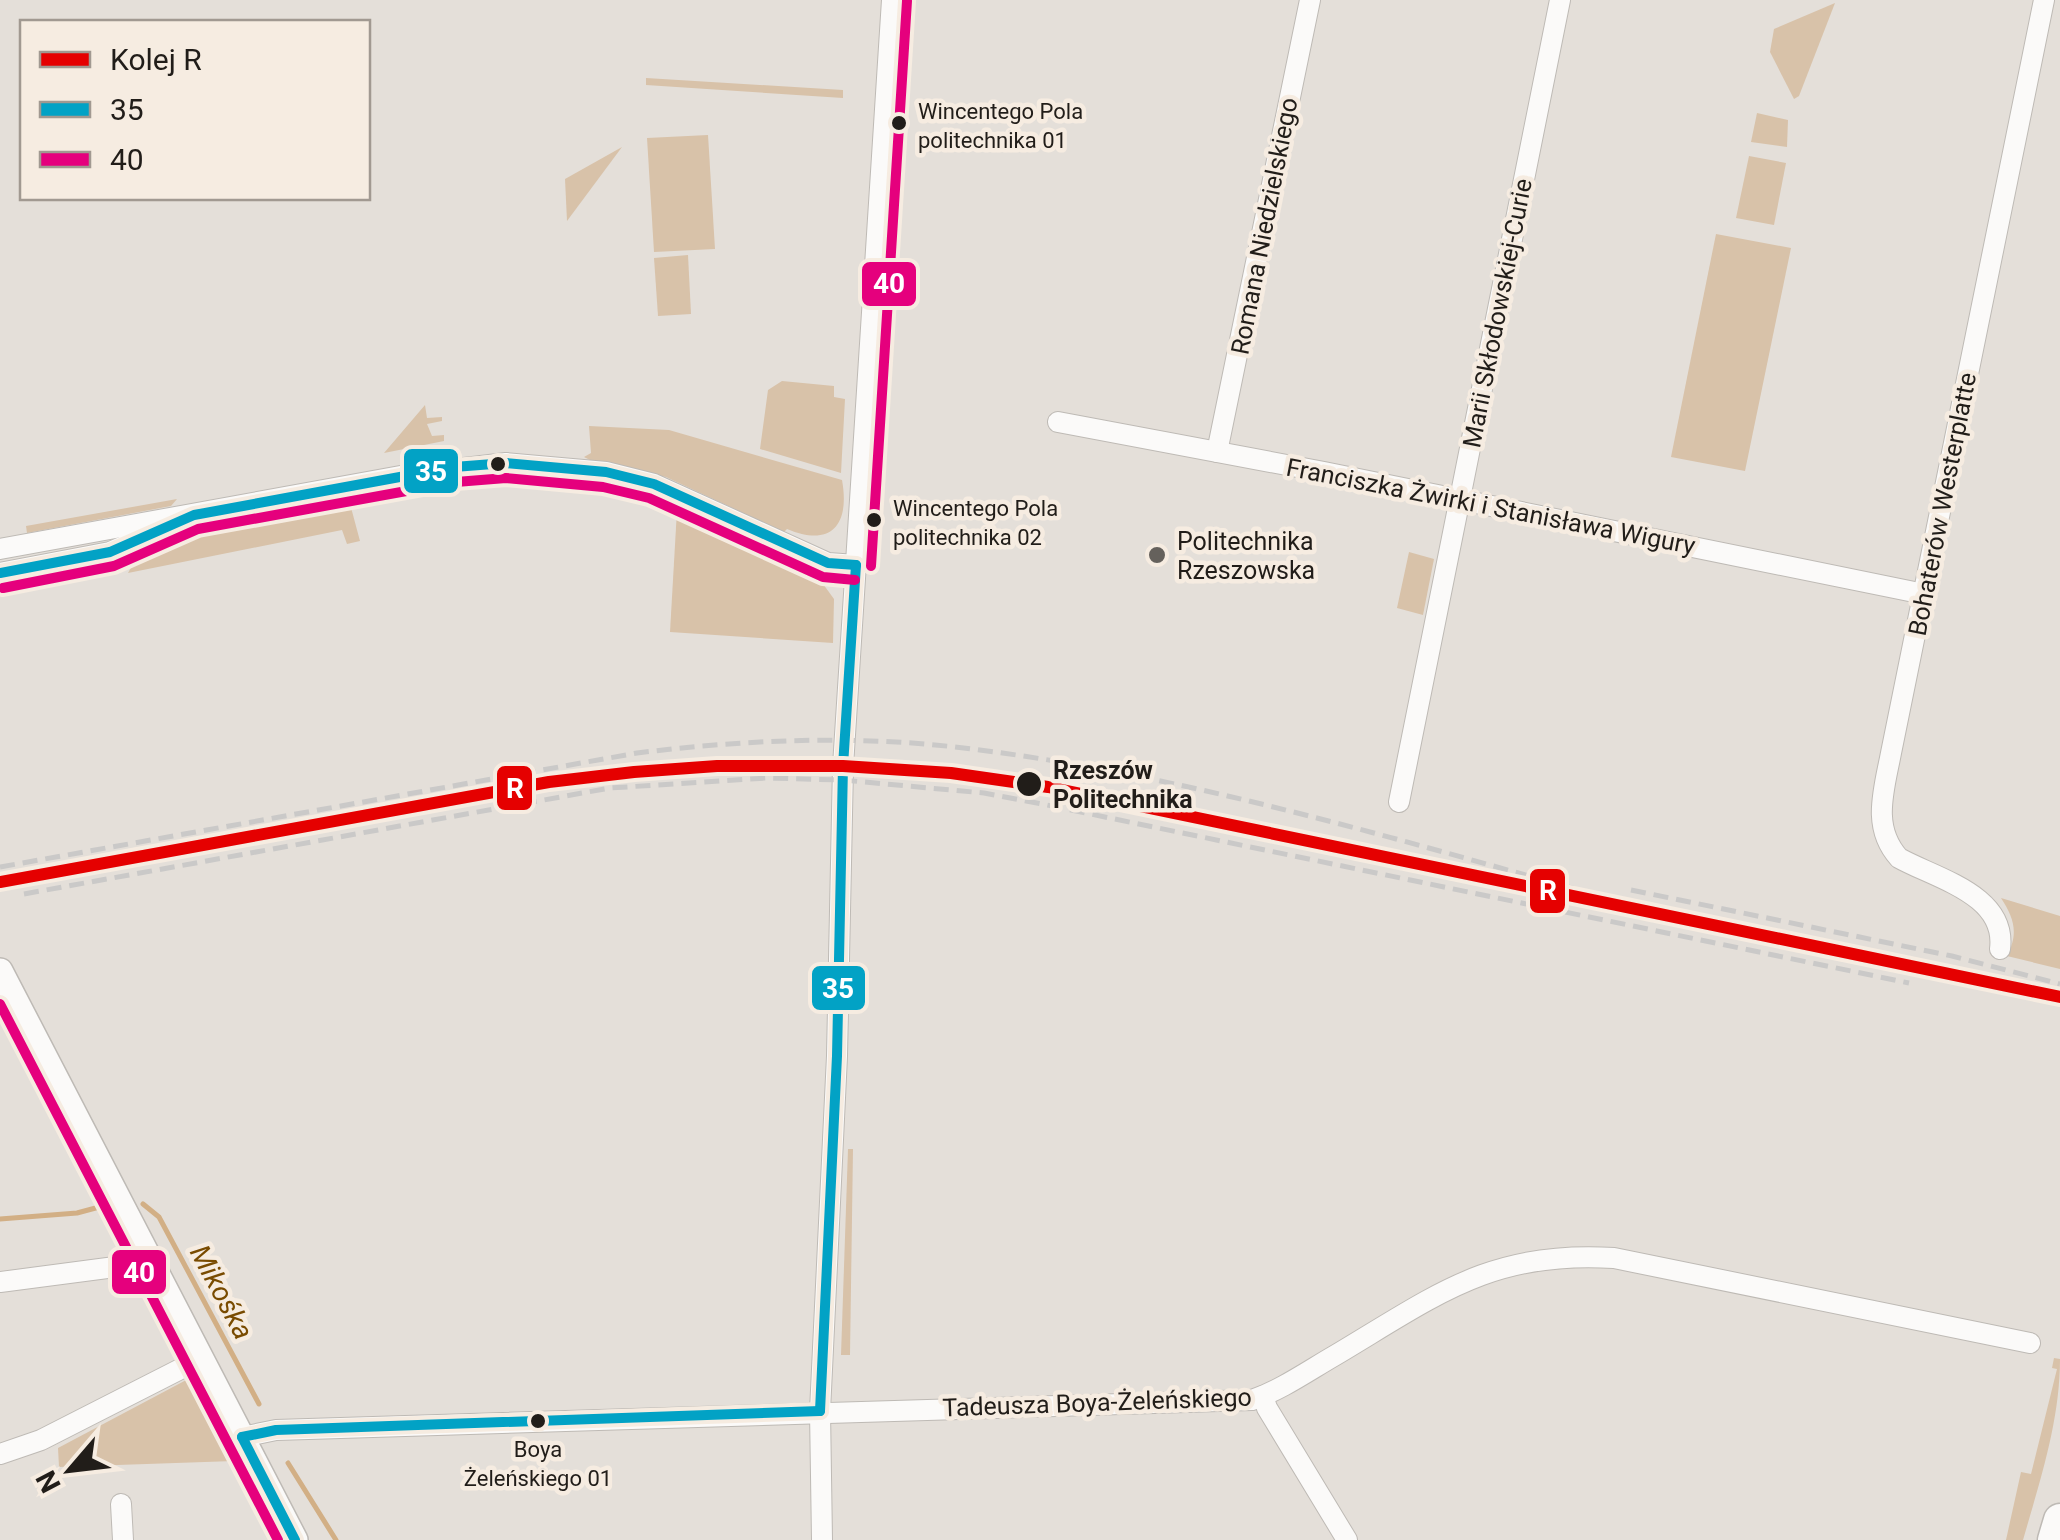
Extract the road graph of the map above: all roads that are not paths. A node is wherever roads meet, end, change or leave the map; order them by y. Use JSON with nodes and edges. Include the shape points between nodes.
{"nodes":[{"id":1,"x":892,"y":0,"type":"edge"},
{"id":2,"x":1310,"y":0,"type":"edge"},
{"id":3,"x":1560,"y":0,"type":"edge"},
{"id":4,"x":2044,"y":0,"type":"edge"},
{"id":5,"x":1058,"y":422,"type":"dead end"},
{"id":6,"x":1217,"y":452,"type":"junction"},
{"id":7,"x":1460,"y":499,"type":"junction"},
{"id":8,"x":194,"y":516,"type":"junction"},
{"id":9,"x":0,"y":549,"type":"edge"},
{"id":10,"x":856,"y":565,"type":"junction"},
{"id":11,"x":0,"y":573,"type":"edge"},
{"id":12,"x":1924,"y":594,"type":"junction"},
{"id":13,"x":1399,"y":802,"type":"dead end"},
{"id":14,"x":2000,"y":949,"type":"dead end"},
{"id":15,"x":0,"y":972,"type":"edge"},
{"id":16,"x":153,"y":1262,"type":"junction"},
{"id":17,"x":0,"y":1282,"type":"edge"},
{"id":18,"x":2030,"y":1344,"type":"dead end"},
{"id":19,"x":202,"y":1358,"type":"junction"},
{"id":20,"x":1263,"y":1396,"type":"junction"},
{"id":21,"x":820,"y":1411,"type":"junction"},
{"id":22,"x":242,"y":1437,"type":"junction"},
{"id":23,"x":0,"y":1454,"type":"edge"},
{"id":24,"x":121,"y":1504,"type":"dead end"},
{"id":25,"x":2060,"y":1520,"type":"edge"},
{"id":26,"x":123,"y":1540,"type":"edge"},
{"id":27,"x":295,"y":1540,"type":"edge"},
{"id":28,"x":822,"y":1540,"type":"edge"},
{"id":29,"x":1348,"y":1540,"type":"edge"},
{"id":30,"x":2054,"y":1540,"type":"edge"}],
"edges":[{"from":1,"to":10,"type":"street"},
{"from":2,"to":6,"type":"street","name":"Romana Niedzielskiego"},
{"from":3,"to":7,"type":"street","name":"Marii Skłodowskiej-Curie"},
{"from":4,"to":12,"type":"street","name":"Bohaterów Westerplatte"},
{"from":5,"to":6,"type":"street","name":"Franciszka Żwirki i Stanisława Wigury"},
{"from":6,"to":7,"type":"street","name":"Franciszka Żwirki i Stanisława Wigury"},
{"from":7,"to":12,"type":"street","name":"Franciszka Żwirki i Stanisława Wigury"},
{"from":7,"to":13,"type":"street","name":"Marii Skłodowskiej-Curie"},
{"from":8,"to":9,"type":"street"},
{"from":8,"to":10,"type":"street","via":[[454,467],[574,468],[654,484],[828,563]]},
{"from":8,"to":11,"type":"street","via":[[110,552]]},
{"from":10,"to":21,"type":"street"},
{"from":12,"to":14,"type":"street","name":"Bohaterów Westerplatte","via":[[1886,779],[1882,833],[1898,858],[1988,906],[2002,934]]},
{"from":15,"to":16,"type":"street"},
{"from":16,"to":17,"type":"street"},
{"from":16,"to":19,"type":"street"},
{"from":18,"to":20,"type":"street","name":"Tadeusza Boya-Żeleńskiego","via":[[1614,1258],[1556,1256],[1463,1281]]},
{"from":19,"to":22,"type":"street"},
{"from":19,"to":23,"type":"street"},
{"from":20,"to":21,"type":"street","name":"Tadeusza Boya-Żeleńskiego","via":[[1238,1402]]},
{"from":20,"to":29,"type":"street"},
{"from":21,"to":22,"type":"street","name":"Tadeusza Boya-Żeleńskiego","via":[[276,1430]]},
{"from":21,"to":28,"type":"street"},
{"from":22,"to":27,"type":"street"},
{"from":24,"to":26,"type":"street"},
{"from":25,"to":30,"type":"main road"}]}
